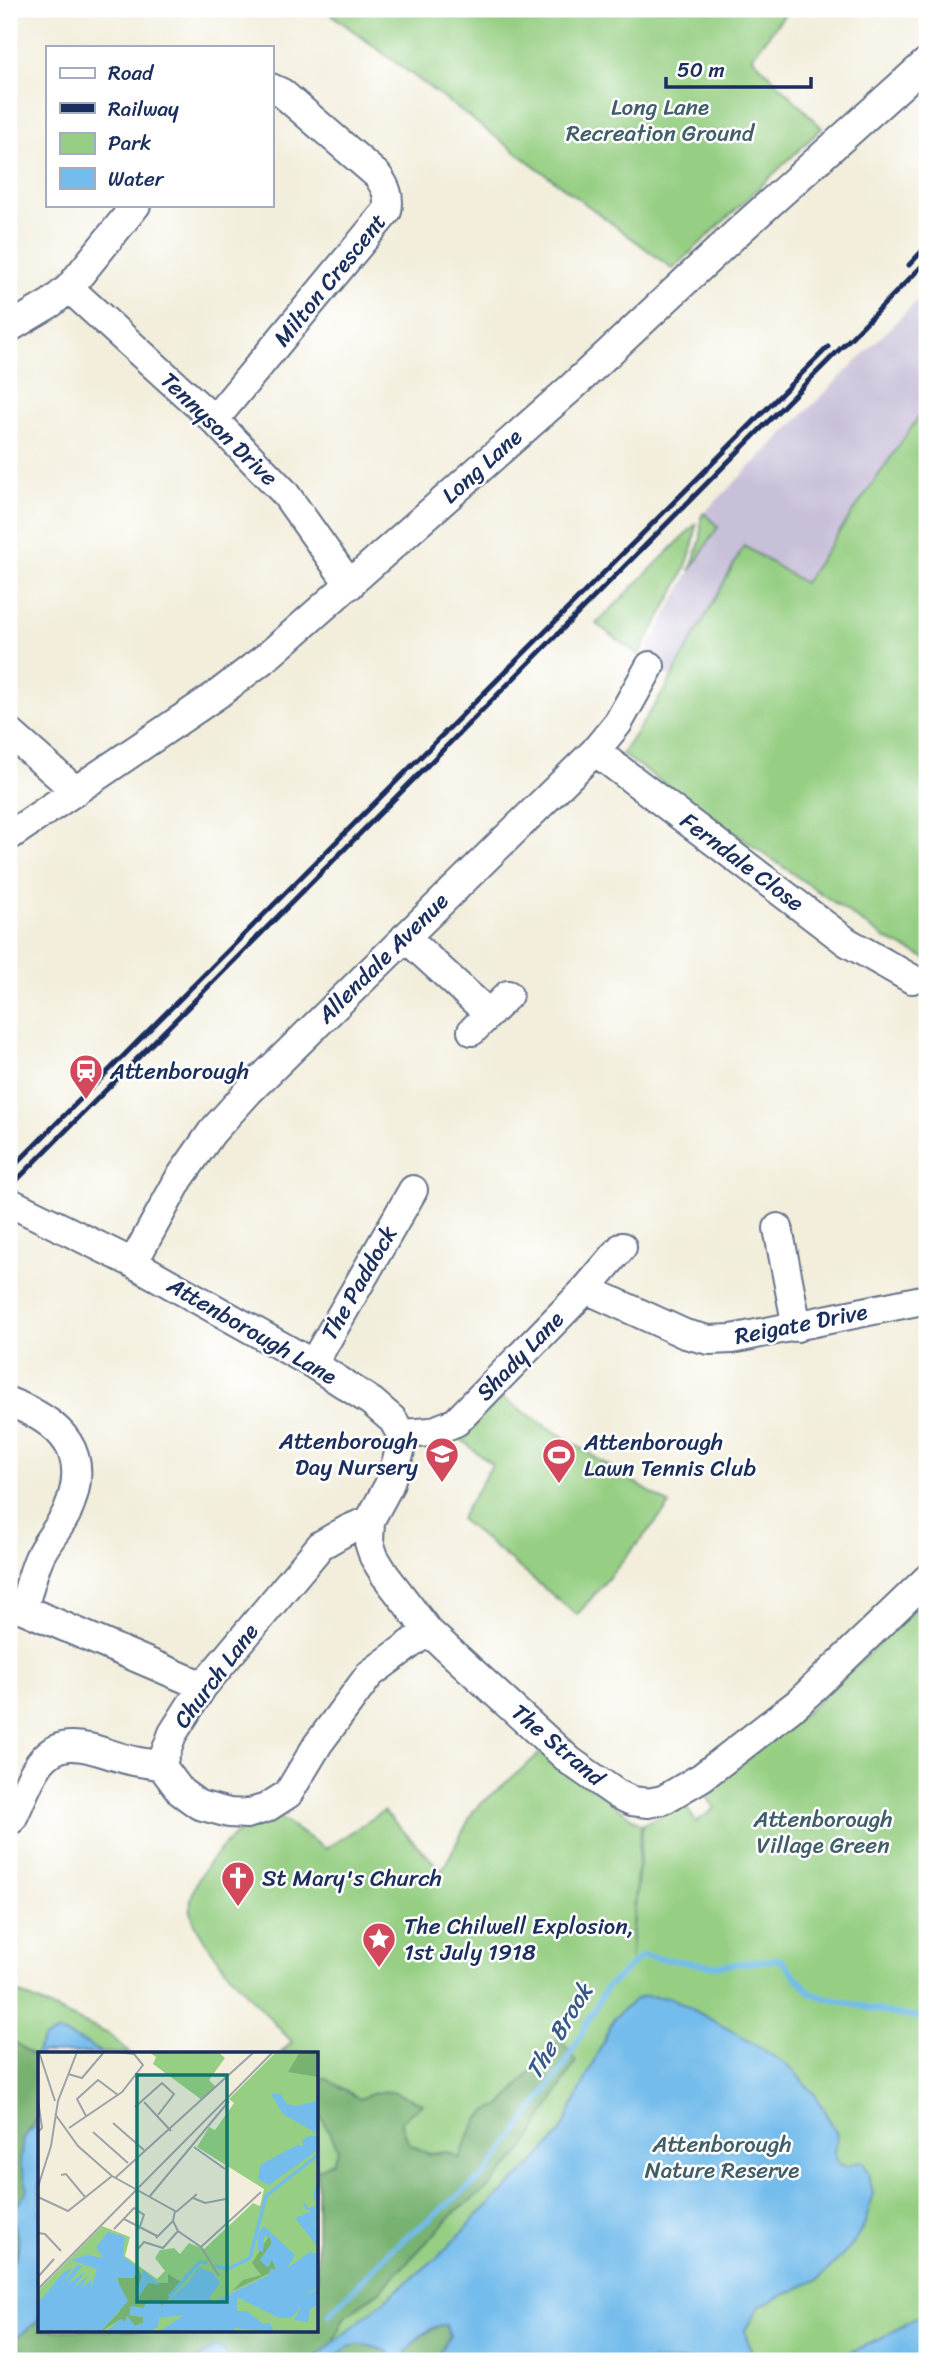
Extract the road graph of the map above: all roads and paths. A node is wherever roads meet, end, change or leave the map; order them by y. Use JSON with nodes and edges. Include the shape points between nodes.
{"nodes":[{"id":1,"x":927,"y":62,"type":"edge"},
{"id":2,"x":273,"y":89,"type":"edge"},
{"id":3,"x":135,"y":206,"type":"edge"},
{"id":4,"x":69,"y":288,"type":"junction"},
{"id":5,"x":9,"y":328,"type":"edge"},
{"id":6,"x":214,"y":421,"type":"junction"},
{"id":7,"x":350,"y":585,"type":"junction"},
{"id":8,"x":650,"y":666,"type":"dead end"},
{"id":9,"x":9,"y":732,"type":"edge"},
{"id":10,"x":595,"y":751,"type":"junction"},
{"id":11,"x":76,"y":791,"type":"junction"},
{"id":12,"x":9,"y":836,"type":"edge"},
{"id":13,"x":405,"y":937,"type":"junction"},
{"id":14,"x":895,"y":978,"type":"dead end"},
{"id":15,"x":490,"y":1014,"type":"dead end"},
{"id":16,"x":413,"y":1201,"type":"dead end"},
{"id":17,"x":9,"y":1202,"type":"edge"},
{"id":18,"x":789,"y":1241,"type":"dead end"},
{"id":19,"x":622,"y":1247,"type":"dead end"},
{"id":20,"x":132,"y":1263,"type":"junction"},
{"id":21,"x":586,"y":1289,"type":"junction"},
{"id":22,"x":909,"y":1311,"type":"dead end"},
{"id":23,"x":797,"y":1327,"type":"junction"},
{"id":24,"x":313,"y":1364,"type":"junction"},
{"id":25,"x":9,"y":1402,"type":"edge"},
{"id":26,"x":401,"y":1434,"type":"junction"},
{"id":27,"x":370,"y":1520,"type":"junction"},
{"id":28,"x":927,"y":1579,"type":"edge"},
{"id":29,"x":16,"y":1606,"type":"edge"},
{"id":30,"x":428,"y":1631,"type":"junction"},
{"id":31,"x":202,"y":1686,"type":"junction"},
{"id":32,"x":161,"y":1765,"type":"junction"},
{"id":33,"x":12,"y":1819,"type":"dead end"}],
"edges":[{"from":1,"to":7,"type":"street","name":"Long Lane"},
{"from":2,"to":6,"type":"street","name":"Milton Crescent","via":[[377,174],[389,201],[387,211]]},
{"from":3,"to":4,"type":"street"},
{"from":4,"to":5,"type":"street"},
{"from":4,"to":6,"type":"street","name":"Tennyson Drive"},
{"from":6,"to":7,"type":"street","name":"Tennyson Drive","via":[[284,492]]},
{"from":7,"to":11,"type":"street","name":"Long Lane","via":[[218,694]]},
{"from":8,"to":10,"type":"street","name":"Allendale Avenue","via":[[618,723]]},
{"from":9,"to":11,"type":"street"},
{"from":10,"to":13,"type":"street","name":"Allendale Avenue"},
{"from":10,"to":14,"type":"street","name":"Ferndale Close"},
{"from":11,"to":12,"type":"street","name":"Long Lane"},
{"from":13,"to":15,"type":"street"},
{"from":13,"to":20,"type":"street","name":"Allendale Avenue","via":[[212,1132],[179,1179]]},
{"from":16,"to":24,"type":"street","name":"The Paddock"},
{"from":17,"to":20,"type":"street","name":"Attenborough Lane"},
{"from":18,"to":23,"type":"street"},
{"from":19,"to":21,"type":"street","name":"Shady Lane"},
{"from":20,"to":24,"type":"street","name":"Attenborough Lane"},
{"from":21,"to":23,"type":"street","name":"Reigate Drive","via":[[672,1329],[709,1340]]},
{"from":21,"to":26,"type":"street","name":"Shady Lane","via":[[456,1422],[431,1432]]},
{"from":22,"to":23,"type":"street","name":"Reigate Drive"},
{"from":24,"to":26,"type":"street","name":"Attenborough Lane","via":[[372,1402]]},
{"from":25,"to":29,"type":"street","via":[[46,1419],[66,1439],[77,1466],[76,1486],[66,1513]]},
{"from":26,"to":27,"type":"street","via":[[396,1469]]},
{"from":27,"to":30,"type":"street","name":"The Strand","via":[[374,1557]]},
{"from":27,"to":31,"type":"street","name":"Church Lane","via":[[321,1545]]},
{"from":28,"to":30,"type":"street","name":"The Strand","via":[[798,1703],[702,1777],[648,1803],[617,1794],[570,1760]]},
{"from":29,"to":31,"type":"street"},
{"from":30,"to":32,"type":"street","via":[[370,1674],[288,1794],[266,1808],[247,1814],[199,1805],[181,1792]]},
{"from":31,"to":32,"type":"street","name":"Church Lane","via":[[173,1733]]},
{"from":32,"to":33,"type":"street","via":[[76,1745],[61,1747],[36,1767]]}]}
